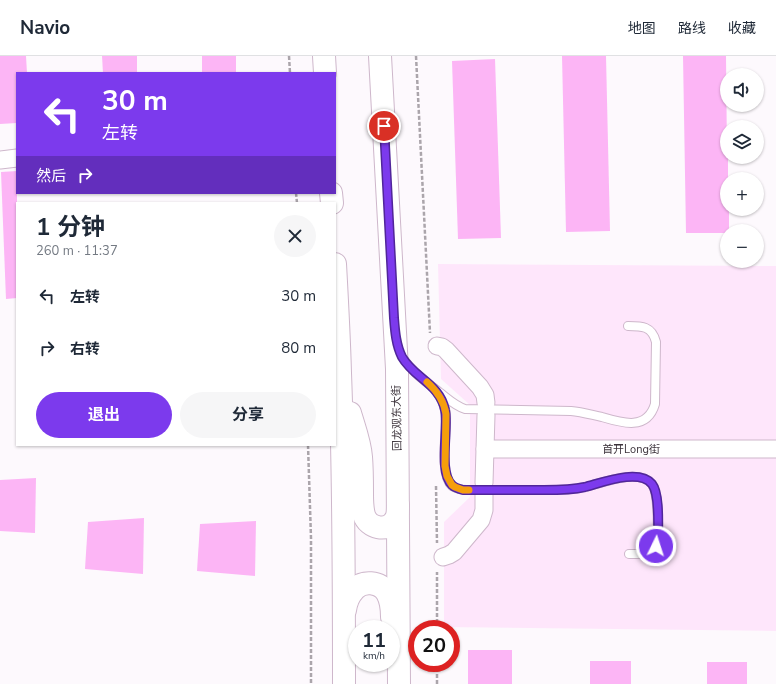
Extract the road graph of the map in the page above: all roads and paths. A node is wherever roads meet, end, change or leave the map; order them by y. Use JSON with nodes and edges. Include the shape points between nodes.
{"nodes":[{"id":1,"x":289,"y":56,"type":"edge"},
{"id":2,"x":324,"y":56,"type":"edge"},
{"id":3,"x":380,"y":56,"type":"edge"},
{"id":4,"x":290,"y":72,"type":"edge"},
{"id":5,"x":325,"y":72,"type":"edge"},
{"id":6,"x":16,"y":158,"type":"edge"},
{"id":7,"x":0,"y":160,"type":"edge"},
{"id":8,"x":336,"y":285,"type":"edge"},
{"id":9,"x":394,"y":318,"type":"junction"},
{"id":10,"x":628,"y":326,"type":"dead end"},
{"id":11,"x":437,"y":346,"type":"dead end"},
{"id":12,"x":340,"y":370,"type":"junction"},
{"id":13,"x":433,"y":387,"type":"junction"},
{"id":14,"x":308,"y":446,"type":"edge"},
{"id":15,"x":485,"y":449,"type":"junction"},
{"id":16,"x":776,"y":449,"type":"edge"},
{"id":17,"x":398,"y":505,"type":"junction"},
{"id":18,"x":629,"y":554,"type":"dead end"},
{"id":19,"x":443,"y":557,"type":"dead end"},
{"id":20,"x":344,"y":620,"type":"junction"},
{"id":21,"x":437,"y":672,"type":"edge"},
{"id":22,"x":311,"y":684,"type":"edge"},
{"id":23,"x":344,"y":684,"type":"edge"},
{"id":24,"x":396,"y":684,"type":"edge"},
{"id":25,"x":399,"y":684,"type":"edge"},
{"id":26,"x":437,"y":684,"type":"edge"}],
"edges":[{"from":1,"to":4,"type":"path"},
{"from":2,"to":5,"type":"main road"},
{"from":3,"to":9,"type":"main road","name":"回龙观东大街"},
{"from":6,"to":7,"type":"street"},
{"from":8,"to":12,"type":"main road"},
{"from":9,"to":13,"type":"lane","via":[[402,357],[413,371]]},
{"from":9,"to":17,"type":"main road","name":"回龙观东大街"},
{"from":10,"to":13,"type":"lane","via":[[640,326],[652,331],[656,342],[655,404],[649,416],[639,422],[626,423],[571,411],[465,409],[454,404]]},
{"from":11,"to":15,"type":"street","via":[[446,350],[480,387],[484,395]]},
{"from":12,"to":17,"type":"main road","via":[[361,454],[364,517],[372,526],[389,526],[395,521]]},
{"from":12,"to":20,"type":"main road"},
{"from":13,"to":18,"type":"lane","via":[[446,414],[445,471],[452,485],[459,489],[565,490],[632,476],[646,479],[651,483],[657,496],[658,540],[653,551],[646,554]]},
{"from":14,"to":22,"type":"path"},
{"from":15,"to":16,"type":"street","name":"首开Long街"},
{"from":15,"to":19,"type":"street","via":[[484,510],[480,520],[454,552]]},
{"from":17,"to":25,"type":"main road","name":"回龙观东大街"},
{"from":20,"to":23,"type":"main road"},
{"from":20,"to":24,"type":"main road","via":[[348,599],[356,587],[377,584],[384,589],[391,608],[392,663]]},
{"from":21,"to":26,"type":"path"}]}
